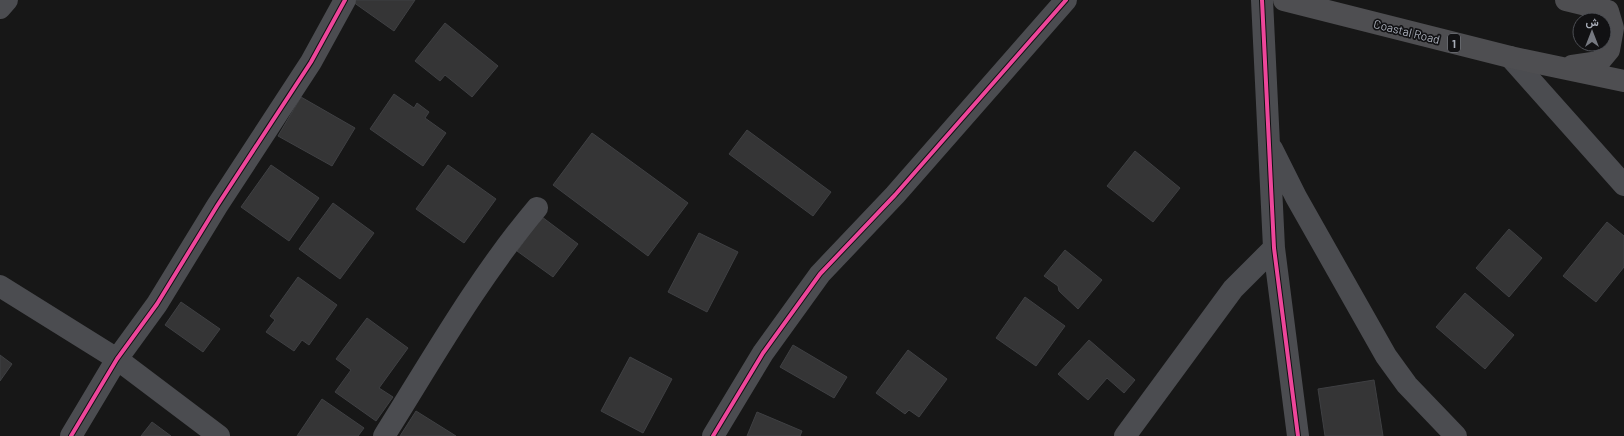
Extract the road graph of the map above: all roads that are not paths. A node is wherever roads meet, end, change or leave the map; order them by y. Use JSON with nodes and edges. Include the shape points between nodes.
{"nodes":[{"id":1,"x":7,"y":0,"type":"edge"},
{"id":2,"x":346,"y":0,"type":"edge"},
{"id":3,"x":1066,"y":0,"type":"edge"},
{"id":4,"x":1262,"y":0,"type":"edge"},
{"id":5,"x":1284,"y":0,"type":"edge"},
{"id":6,"x":1575,"y":2,"type":"edge"},
{"id":7,"x":0,"y":8,"type":"edge"},
{"id":8,"x":1624,"y":13,"type":"edge"},
{"id":9,"x":1510,"y":57,"type":"junction"},
{"id":10,"x":1560,"y":67,"type":"junction"},
{"id":11,"x":1624,"y":81,"type":"edge"},
{"id":12,"x":1270,"y":146,"type":"junction"},
{"id":13,"x":1624,"y":185,"type":"edge"},
{"id":14,"x":537,"y":208,"type":"dead end"},
{"id":15,"x":1274,"y":248,"type":"junction"},
{"id":16,"x":0,"y":286,"type":"edge"},
{"id":17,"x":116,"y":359,"type":"junction"},
{"id":18,"x":71,"y":436,"type":"edge"},
{"id":19,"x":219,"y":436,"type":"edge"},
{"id":20,"x":384,"y":436,"type":"edge"},
{"id":21,"x":713,"y":436,"type":"edge"},
{"id":22,"x":1125,"y":436,"type":"edge"},
{"id":23,"x":1298,"y":436,"type":"edge"},
{"id":24,"x":1456,"y":436,"type":"edge"}],
"edges":[{"from":1,"to":7,"type":"street"},
{"from":2,"to":17,"type":"street","via":[[311,62],[157,304]]},
{"from":3,"to":21,"type":"street","via":[[895,195],[820,274],[763,353]]},
{"from":4,"to":12,"type":"street"},
{"from":5,"to":9,"type":"highway","name":"Coastal Road","number":"1"},
{"from":6,"to":8,"type":"highway"},
{"from":6,"to":10,"type":"highway","via":[[1608,11],[1612,28],[1609,50],[1599,62]]},
{"from":9,"to":10,"type":"highway","name":"Coastal Road","number":"1"},
{"from":9,"to":13,"type":"street"},
{"from":10,"to":11,"type":"highway","name":"Coastal Road","number":"1"},
{"from":12,"to":15,"type":"street"},
{"from":12,"to":24,"type":"street","via":[[1386,356],[1407,385]]},
{"from":14,"to":20,"type":"street","via":[[472,294]]},
{"from":15,"to":22,"type":"street","via":[[1233,289]]},
{"from":15,"to":23,"type":"street"},
{"from":16,"to":17,"type":"street"},
{"from":17,"to":18,"type":"street"},
{"from":17,"to":19,"type":"street"}]}
